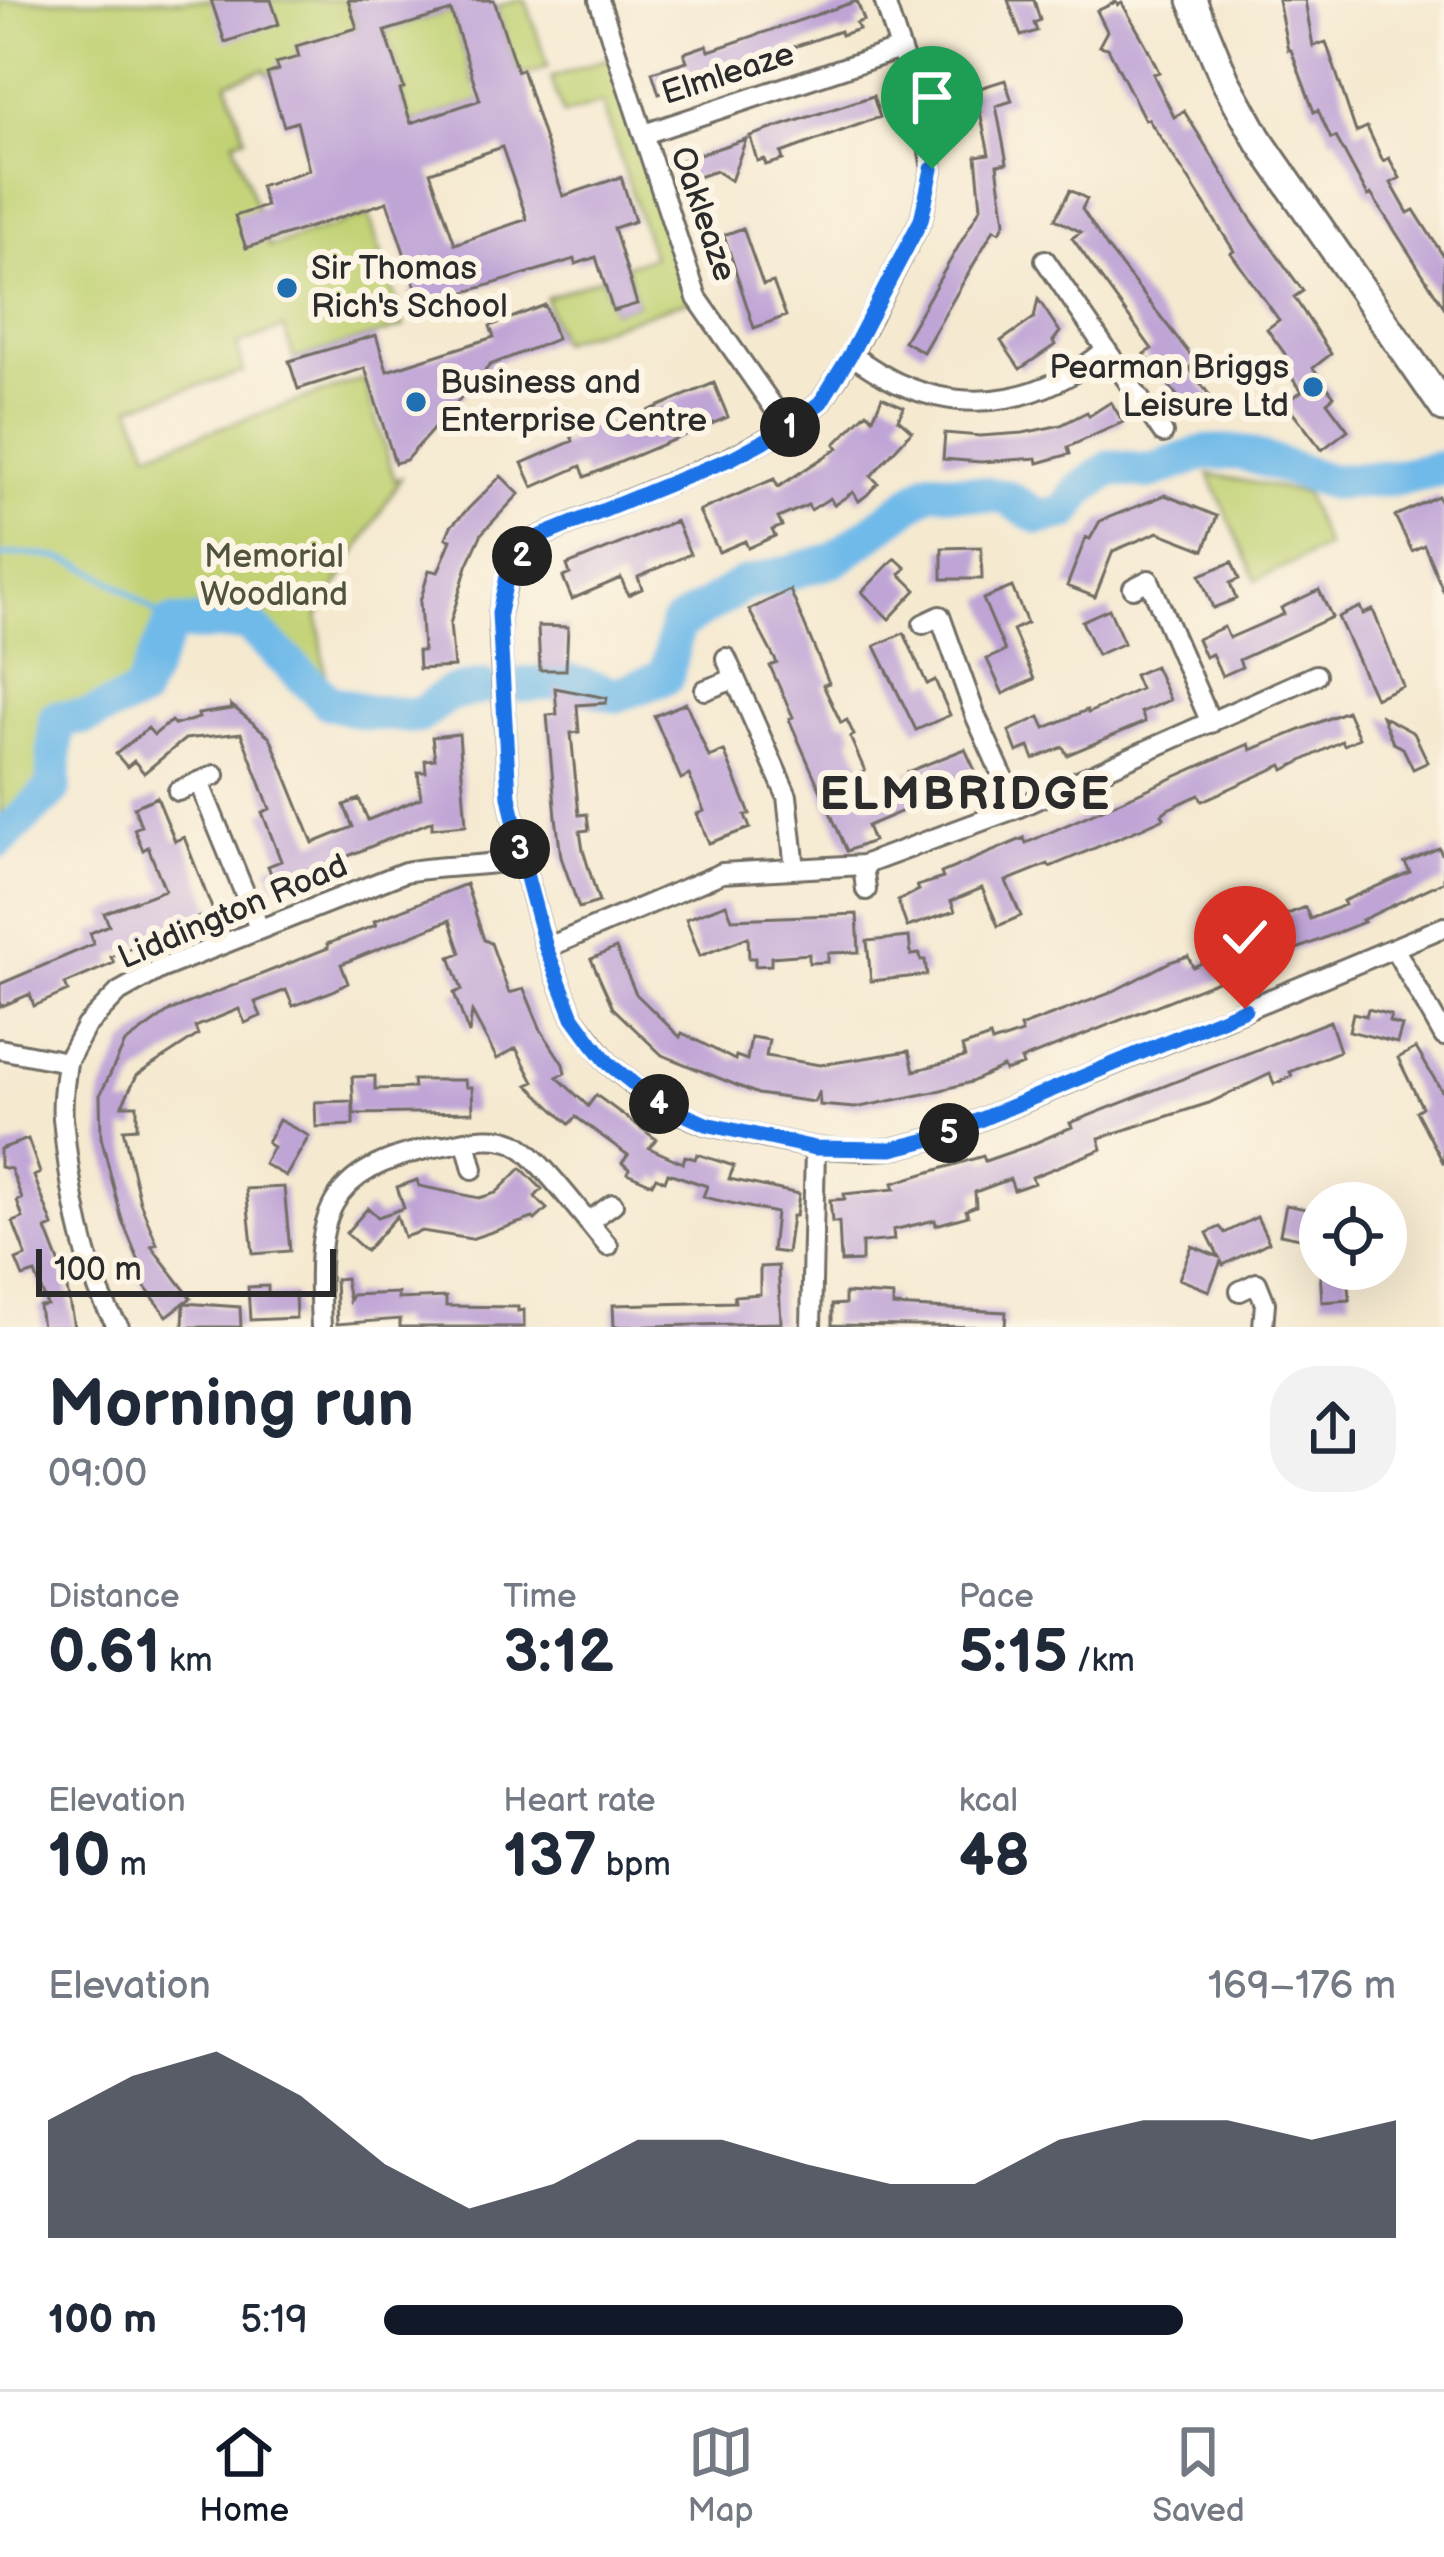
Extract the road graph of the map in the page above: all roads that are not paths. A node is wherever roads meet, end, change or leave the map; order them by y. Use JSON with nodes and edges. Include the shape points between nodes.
{"nodes":[{"id":1,"x":599,"y":0,"type":"edge"},
{"id":2,"x":884,"y":0,"type":"edge"},
{"id":3,"x":1198,"y":8,"type":"edge"},
{"id":4,"x":900,"y":49,"type":"junction"},
{"id":5,"x":644,"y":134,"type":"junction"},
{"id":6,"x":1045,"y":260,"type":"dead end"},
{"id":7,"x":1106,"y":350,"type":"junction"},
{"id":8,"x":850,"y":355,"type":"junction"},
{"id":9,"x":1444,"y":408,"type":"edge"},
{"id":10,"x":788,"y":428,"type":"junction"},
{"id":11,"x":1163,"y":433,"type":"dead end"},
{"id":12,"x":1150,"y":580,"type":"dead end"},
{"id":13,"x":940,"y":616,"type":"dead end"},
{"id":14,"x":726,"y":658,"type":"dead end"},
{"id":15,"x":1316,"y":675,"type":"dead end"},
{"id":16,"x":734,"y":679,"type":"junction"},
{"id":17,"x":705,"y":690,"type":"dead end"},
{"id":18,"x":1211,"y":723,"type":"junction"},
{"id":19,"x":178,"y":790,"type":"dead end"},
{"id":20,"x":1016,"y":808,"type":"junction"},
{"id":21,"x":522,"y":859,"type":"junction"},
{"id":22,"x":863,"y":865,"type":"junction"},
{"id":23,"x":795,"y":869,"type":"junction"},
{"id":24,"x":866,"y":890,"type":"dead end"},
{"id":25,"x":1444,"y":927,"type":"edge"},
{"id":26,"x":259,"y":928,"type":"junction"},
{"id":27,"x":546,"y":948,"type":"junction"},
{"id":28,"x":1394,"y":948,"type":"junction"},
{"id":29,"x":1444,"y":1036,"type":"edge"},
{"id":30,"x":0,"y":1049,"type":"edge"},
{"id":31,"x":67,"y":1062,"type":"junction"},
{"id":32,"x":466,"y":1142,"type":"junction"},
{"id":33,"x":815,"y":1148,"type":"junction"},
{"id":34,"x":473,"y":1169,"type":"dead end"},
{"id":35,"x":613,"y":1204,"type":"dead end"},
{"id":36,"x":588,"y":1222,"type":"junction"},
{"id":37,"x":608,"y":1246,"type":"dead end"},
{"id":38,"x":1257,"y":1282,"type":"dead end"},
{"id":39,"x":119,"y":1327,"type":"edge"},
{"id":40,"x":321,"y":1327,"type":"edge"},
{"id":41,"x":811,"y":1327,"type":"edge"},
{"id":42,"x":1263,"y":1327,"type":"edge"}],
"edges":[{"from":1,"to":5,"type":"street","name":"Oakleaze"},
{"from":2,"to":4,"type":"street"},
{"from":3,"to":9,"type":"main road","via":[[1257,138]]},
{"from":4,"to":5,"type":"street","name":"Elmleaze"},
{"from":4,"to":8,"type":"street","via":[[932,169],[921,220]]},
{"from":5,"to":10,"type":"street","name":"Oakleaze","via":[[698,298]]},
{"from":6,"to":7,"type":"street"},
{"from":7,"to":8,"type":"street","via":[[1046,390],[974,400],[901,384]]},
{"from":7,"to":11,"type":"street"},
{"from":8,"to":10,"type":"street","via":[[821,402]]},
{"from":10,"to":21,"type":"street","via":[[539,537],[508,572],[499,613],[509,796]]},
{"from":12,"to":18,"type":"street"},
{"from":13,"to":20,"type":"street"},
{"from":14,"to":16,"type":"street"},
{"from":15,"to":18,"type":"street"},
{"from":16,"to":17,"type":"street"},
{"from":16,"to":23,"type":"street","via":[[787,796]]},
{"from":18,"to":20,"type":"street"},
{"from":19,"to":26,"type":"street","via":[[207,779]]},
{"from":20,"to":22,"type":"street"},
{"from":21,"to":26,"type":"street","name":"Liddington Road","via":[[405,872]]},
{"from":21,"to":27,"type":"street"},
{"from":22,"to":23,"type":"street"},
{"from":22,"to":24,"type":"street"},
{"from":23,"to":27,"type":"street","via":[[722,872]]},
{"from":25,"to":28,"type":"street"},
{"from":26,"to":31,"type":"street","name":"Liddington Road","via":[[119,992],[86,1026]]},
{"from":27,"to":33,"type":"street","via":[[586,1036],[656,1102],[706,1124]]},
{"from":28,"to":29,"type":"street"},
{"from":28,"to":33,"type":"street","via":[[936,1138],[892,1149]]},
{"from":30,"to":31,"type":"street"},
{"from":31,"to":39,"type":"street","via":[[62,1115],[86,1255]]},
{"from":32,"to":34,"type":"street"},
{"from":32,"to":36,"type":"street","via":[[520,1145]]},
{"from":32,"to":40,"type":"street","via":[[368,1167],[336,1196],[318,1259]]},
{"from":33,"to":41,"type":"street"},
{"from":35,"to":36,"type":"street"},
{"from":36,"to":37,"type":"street"},
{"from":38,"to":42,"type":"street"}]}
